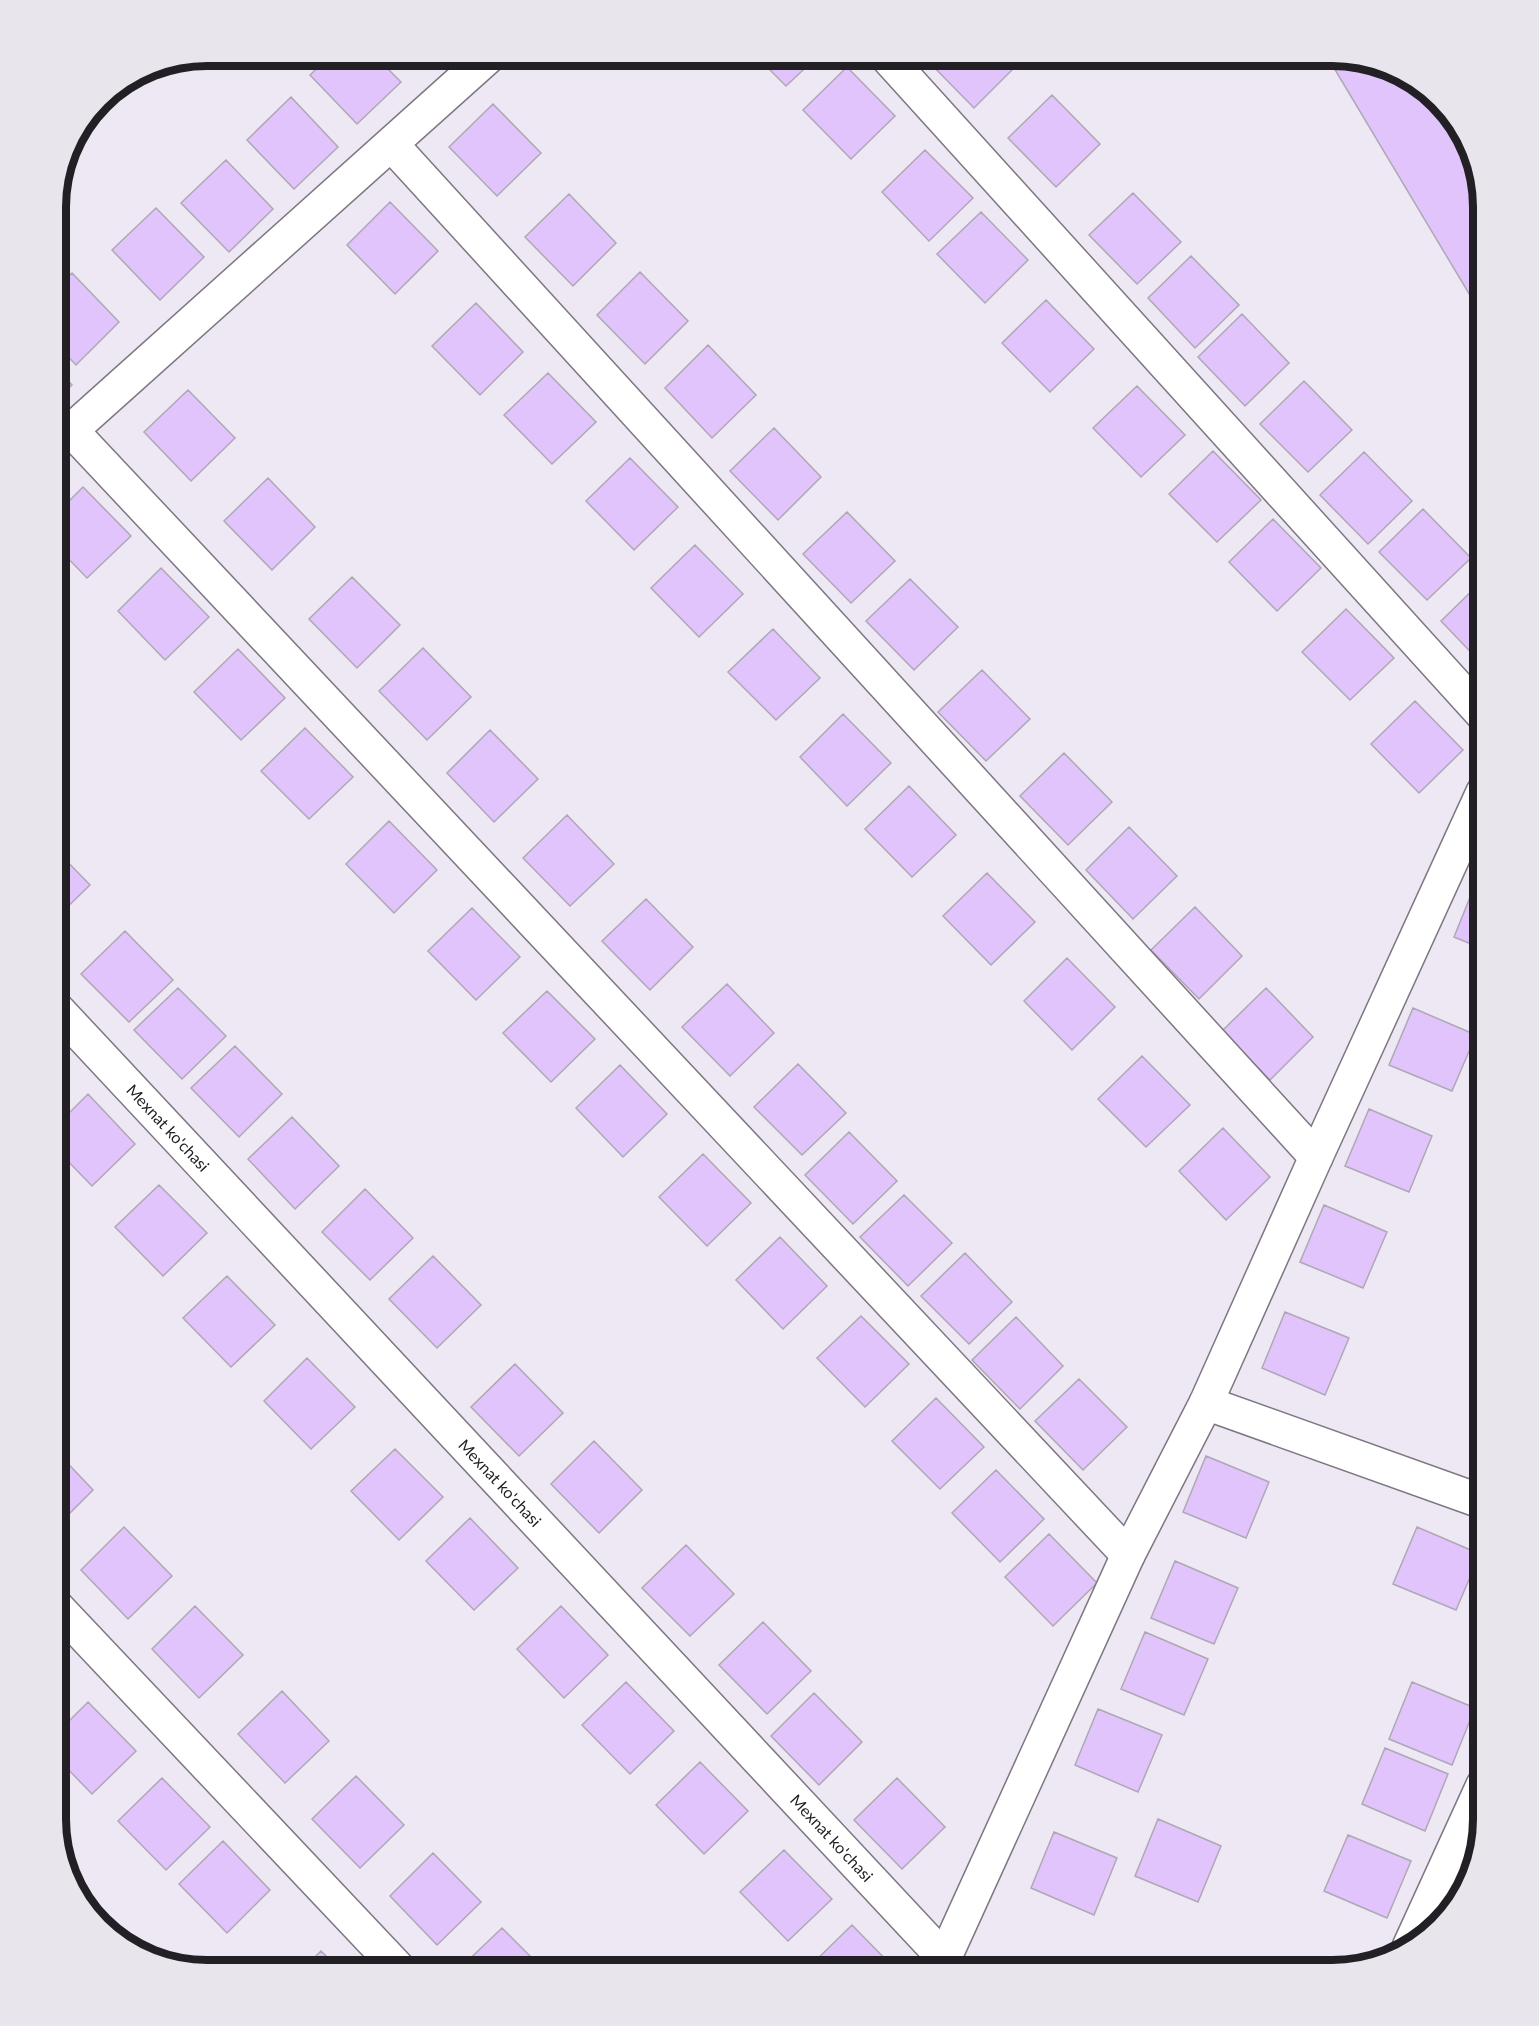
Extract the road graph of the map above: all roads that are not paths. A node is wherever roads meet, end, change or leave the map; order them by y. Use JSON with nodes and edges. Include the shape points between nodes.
{"nodes":[{"id":1,"x":478,"y":66,"type":"edge"},
{"id":2,"x":895,"y":66,"type":"edge"},
{"id":3,"x":392,"y":145,"type":"junction"},
{"id":4,"x":66,"y":434,"type":"edge"},
{"id":5,"x":66,"y":440,"type":"edge"},
{"id":6,"x":1473,"y":703,"type":"edge"},
{"id":7,"x":1473,"y":816,"type":"edge"},
{"id":8,"x":66,"y":1019,"type":"edge"},
{"id":9,"x":1316,"y":1156,"type":"junction"},
{"id":10,"x":1206,"y":1403,"type":"junction"},
{"id":11,"x":1473,"y":1498,"type":"edge"},
{"id":12,"x":1128,"y":1555,"type":"junction"},
{"id":13,"x":66,"y":1617,"type":"edge"},
{"id":14,"x":1473,"y":1809,"type":"edge"},
{"id":15,"x":1416,"y":1931,"type":"edge"},
{"id":16,"x":390,"y":1960,"type":"edge"},
{"id":17,"x":938,"y":1960,"type":"edge"},
{"id":18,"x":944,"y":1960,"type":"edge"}],
"edges":[{"from":1,"to":3,"type":"street"},
{"from":2,"to":6,"type":"street"},
{"from":3,"to":4,"type":"street"},
{"from":3,"to":9,"type":"street"},
{"from":5,"to":12,"type":"street"},
{"from":7,"to":9,"type":"street"},
{"from":8,"to":17,"type":"street","name":"Mexnat ko'chasi"},
{"from":9,"to":10,"type":"street"},
{"from":10,"to":11,"type":"street"},
{"from":10,"to":12,"type":"street"},
{"from":12,"to":18,"type":"street"},
{"from":13,"to":16,"type":"street"},
{"from":14,"to":15,"type":"street"}]}
